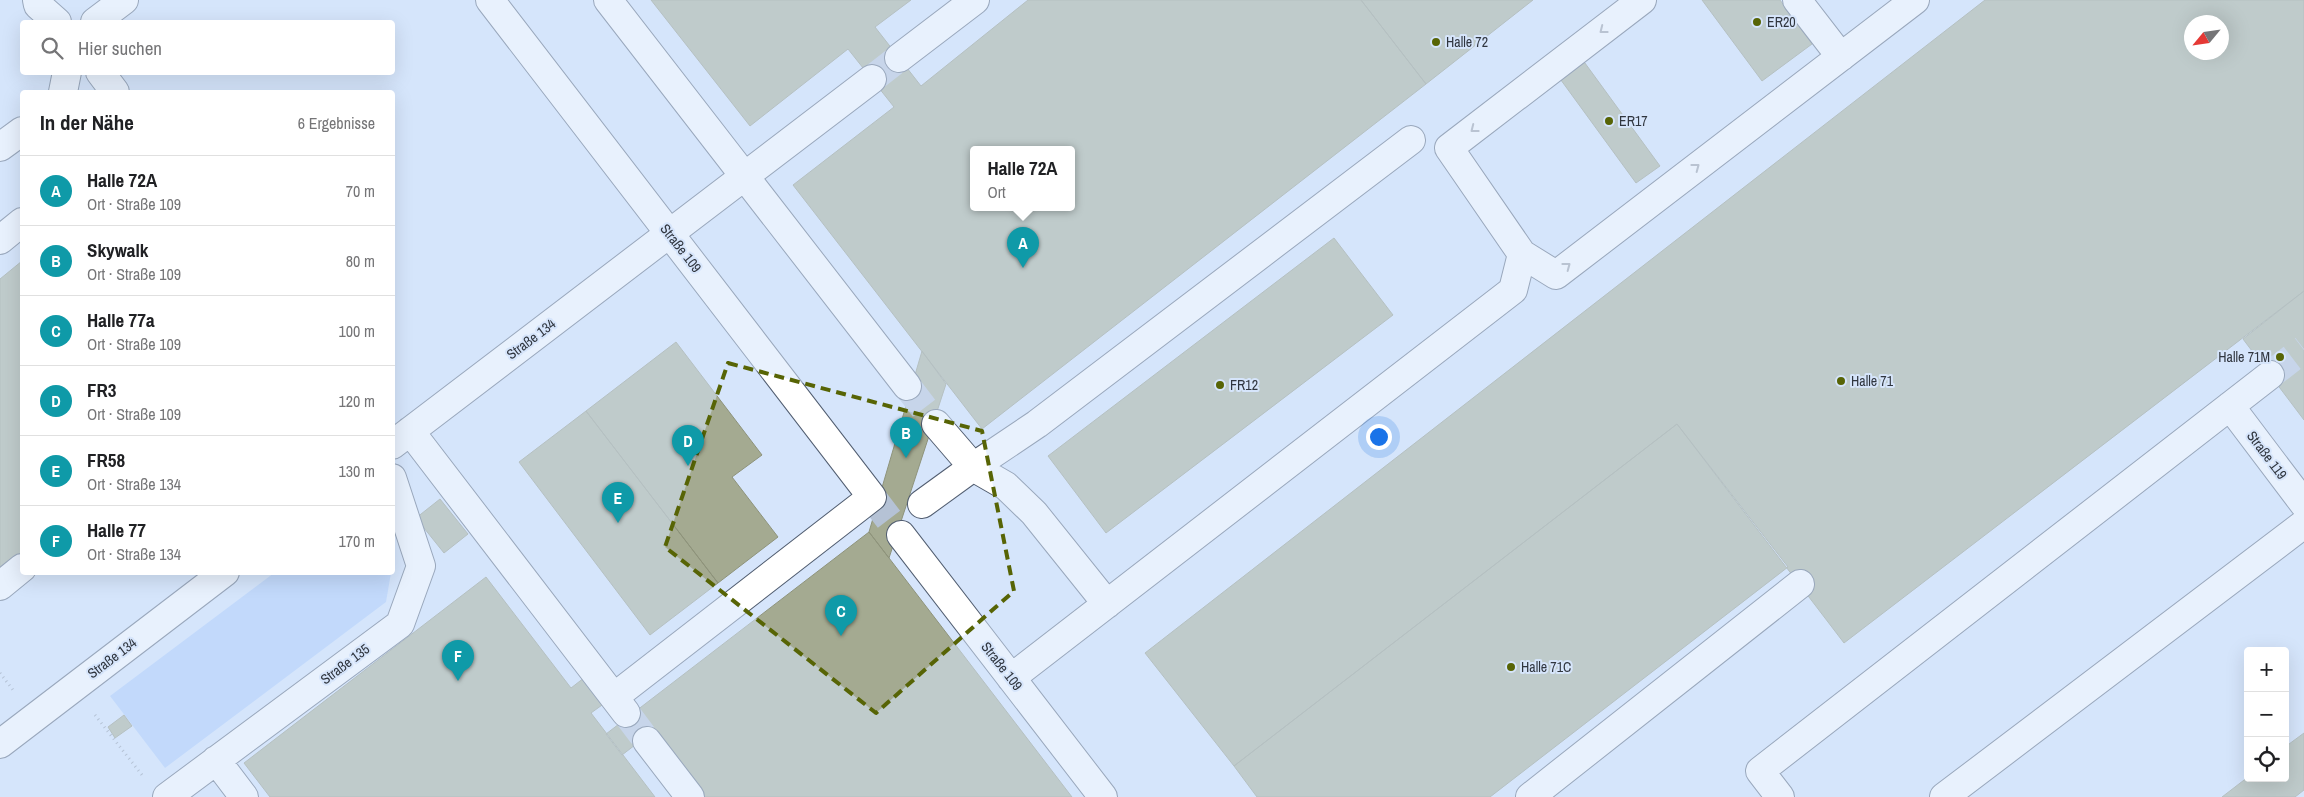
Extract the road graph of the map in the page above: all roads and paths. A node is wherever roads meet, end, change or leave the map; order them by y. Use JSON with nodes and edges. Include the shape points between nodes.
{"nodes":[{"id":1,"x":37,"y":0,"type":"edge"},
{"id":2,"x":124,"y":0,"type":"edge"},
{"id":3,"x":490,"y":0,"type":"edge"},
{"id":4,"x":608,"y":0,"type":"edge"},
{"id":5,"x":975,"y":0,"type":"edge"},
{"id":6,"x":1642,"y":0,"type":"edge"},
{"id":7,"x":1797,"y":0,"type":"edge"},
{"id":8,"x":1915,"y":0,"type":"edge"},
{"id":9,"x":55,"y":20,"type":"edge"},
{"id":10,"x":98,"y":20,"type":"edge"},
{"id":11,"x":1841,"y":57,"type":"junction"},
{"id":12,"x":900,"y":58,"type":"tunnel mouth"},
{"id":13,"x":66,"y":75,"type":"edge"},
{"id":14,"x":102,"y":75,"type":"edge"},
{"id":15,"x":872,"y":79,"type":"tunnel mouth"},
{"id":16,"x":63,"y":90,"type":"edge"},
{"id":17,"x":114,"y":90,"type":"edge"},
{"id":18,"x":20,"y":132,"type":"edge"},
{"id":19,"x":1411,"y":140,"type":"dead end"},
{"id":20,"x":0,"y":147,"type":"edge"},
{"id":21,"x":744,"y":176,"type":"junction"},
{"id":22,"x":20,"y":224,"type":"edge"},
{"id":23,"x":669,"y":233,"type":"junction"},
{"id":24,"x":0,"y":240,"type":"edge"},
{"id":25,"x":1522,"y":254,"type":"junction"},
{"id":26,"x":2270,"y":375,"type":"tunnel mouth"},
{"id":27,"x":907,"y":386,"type":"tunnel mouth"},
{"id":28,"x":2230,"y":406,"type":"junction"},
{"id":29,"x":936,"y":424,"type":"tunnel mouth"},
{"id":30,"x":401,"y":438,"type":"edge"},
{"id":31,"x":973,"y":467,"type":"junction"},
{"id":32,"x":395,"y":487,"type":"edge"},
{"id":33,"x":922,"y":504,"type":"dead end"},
{"id":34,"x":2304,"y":504,"type":"edge"},
{"id":35,"x":2304,"y":524,"type":"edge"},
{"id":36,"x":901,"y":535,"type":"tunnel mouth"},
{"id":37,"x":20,"y":570,"type":"edge"},
{"id":38,"x":221,"y":575,"type":"edge"},
{"id":39,"x":1800,"y":584,"type":"dead end"},
{"id":40,"x":0,"y":586,"type":"edge"},
{"id":41,"x":1107,"y":604,"type":"junction"},
{"id":42,"x":1011,"y":678,"type":"junction"},
{"id":43,"x":74,"y":688,"type":"junction"},
{"id":44,"x":647,"y":741,"type":"tunnel mouth"},
{"id":45,"x":0,"y":744,"type":"edge"},
{"id":46,"x":216,"y":760,"type":"junction"},
{"id":47,"x":157,"y":789,"type":"edge"},
{"id":48,"x":244,"y":797,"type":"edge"},
{"id":49,"x":690,"y":797,"type":"edge"},
{"id":50,"x":1103,"y":797,"type":"edge"},
{"id":51,"x":1530,"y":797,"type":"edge"},
{"id":52,"x":1780,"y":797,"type":"edge"},
{"id":53,"x":1944,"y":797,"type":"edge"}],
"edges":[{"from":1,"to":9,"type":"street","via":[[38,5]]},
{"from":2,"to":10,"type":"street"},
{"from":3,"to":23,"type":"street","name":"Straße 109"},
{"from":4,"to":21,"type":"street"},
{"from":5,"to":12,"type":"street"},
{"from":6,"to":25,"type":"street","one_way":true,"via":[[1449,148]]},
{"from":7,"to":11,"type":"street"},
{"from":8,"to":11,"type":"street"},
{"from":25,"to":11,"type":"street","one_way":true,"via":[[1556,275]]},
{"from":13,"to":16,"type":"street"},
{"from":14,"to":17,"type":"street"},
{"from":15,"to":21,"type":"street","name":"Straße 134"},
{"from":18,"to":20,"type":"street"},
{"from":19,"to":31,"type":"street","via":[[1037,424]]},
{"from":21,"to":23,"type":"street","name":"Straße 134"},
{"from":21,"to":27,"type":"street"},
{"from":22,"to":24,"type":"street"},
{"from":23,"to":30,"type":"street","name":"Straße 134"},
{"from":23,"to":30,"type":"street","name":"Straße 109","via":[[872,497],[620,705]]},
{"from":25,"to":41,"type":"street","via":[[1513,290]]},
{"from":26,"to":28,"type":"street"},
{"from":28,"to":34,"type":"street","name":"Straße 119"},
{"from":28,"to":52,"type":"street","via":[[1760,771]]},
{"from":29,"to":31,"type":"street"},
{"from":31,"to":33,"type":"street"},
{"from":31,"to":41,"type":"street","via":[[1006,486],[1034,513]]},
{"from":32,"to":46,"type":"street","name":"Straße 135","via":[[421,566],[400,624]]},
{"from":35,"to":53,"type":"street"},
{"from":36,"to":42,"type":"street","name":"Straße 109"},
{"from":37,"to":40,"type":"street"},
{"from":38,"to":43,"type":"street","name":"Straße 134"},
{"from":39,"to":51,"type":"street"},
{"from":41,"to":42,"type":"street"},
{"from":42,"to":50,"type":"street","name":"Straße 109"},
{"from":43,"to":45,"type":"street","name":"Straße 134"},
{"from":43,"to":47,"type":"path"},
{"from":44,"to":49,"type":"street"},
{"from":46,"to":47,"type":"street","name":"Straße 135"},
{"from":46,"to":48,"type":"street"}]}
